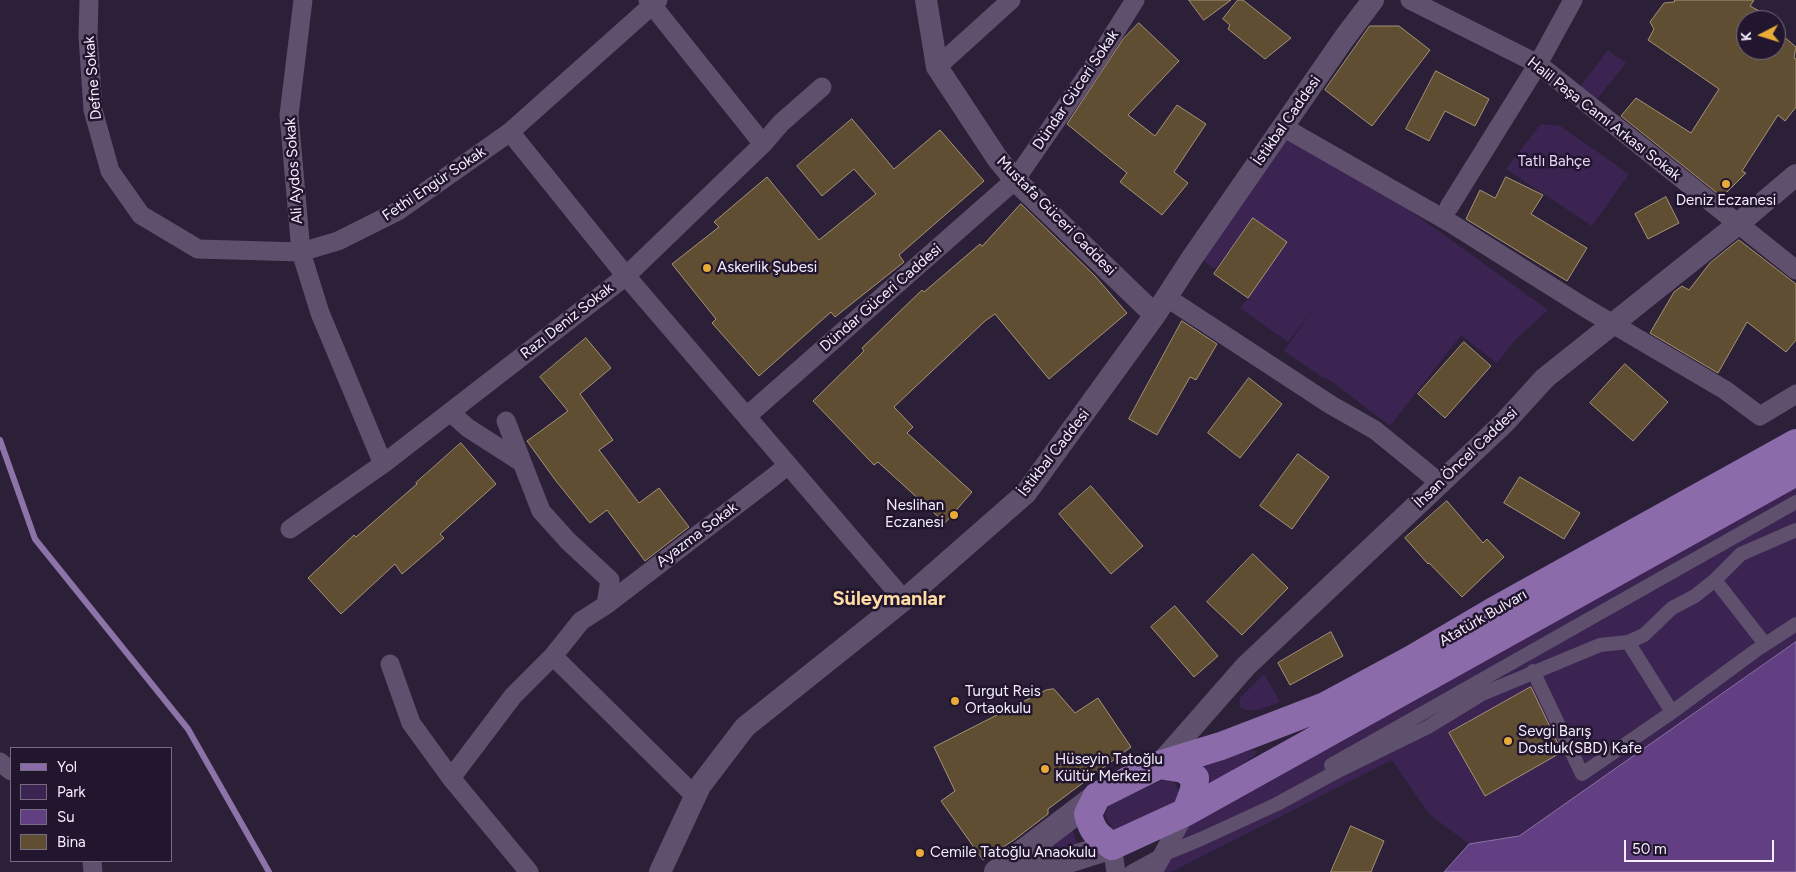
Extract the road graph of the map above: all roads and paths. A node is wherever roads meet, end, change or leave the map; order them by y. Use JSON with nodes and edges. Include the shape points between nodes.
{"nodes":[{"id":1,"x":88,"y":0,"type":"edge"},
{"id":2,"x":303,"y":0,"type":"edge"},
{"id":3,"x":926,"y":0,"type":"edge"},
{"id":4,"x":1011,"y":0,"type":"edge"},
{"id":5,"x":1135,"y":0,"type":"edge"},
{"id":6,"x":1410,"y":0,"type":"edge"},
{"id":7,"x":1573,"y":0,"type":"edge"},
{"id":8,"x":1371,"y":1,"type":"edge"},
{"id":9,"x":653,"y":2,"type":"edge"},
{"id":10,"x":1538,"y":64,"type":"junction"},
{"id":11,"x":937,"y":67,"type":"junction"},
{"id":12,"x":822,"y":87,"type":"dead end"},
{"id":13,"x":1283,"y":127,"type":"junction"},
{"id":14,"x":510,"y":132,"type":"junction"},
{"id":15,"x":763,"y":144,"type":"junction"},
{"id":16,"x":1796,"y":175,"type":"edge"},
{"id":17,"x":1015,"y":180,"type":"junction"},
{"id":18,"x":1449,"y":207,"type":"dead end"},
{"id":19,"x":1738,"y":224,"type":"junction"},
{"id":20,"x":301,"y":252,"type":"junction"},
{"id":21,"x":1796,"y":270,"type":"edge"},
{"id":22,"x":626,"y":276,"type":"junction"},
{"id":23,"x":1161,"y":306,"type":"junction"},
{"id":24,"x":1613,"y":324,"type":"junction"},
{"id":25,"x":1796,"y":394,"type":"edge"},
{"id":26,"x":450,"y":412,"type":"junction"},
{"id":27,"x":747,"y":416,"type":"junction"},
{"id":28,"x":506,"y":421,"type":"dead end"},
{"id":29,"x":1796,"y":443,"type":"edge"},
{"id":30,"x":520,"y":462,"type":"junction"},
{"id":31,"x":383,"y":464,"type":"junction"},
{"id":32,"x":788,"y":464,"type":"junction"},
{"id":33,"x":1796,"y":472,"type":"edge"},
{"id":34,"x":1440,"y":484,"type":"junction"},
{"id":35,"x":1796,"y":502,"type":"edge"},
{"id":36,"x":290,"y":530,"type":"dead end"},
{"id":37,"x":1796,"y":530,"type":"edge"},
{"id":38,"x":1715,"y":580,"type":"junction"},
{"id":39,"x":904,"y":600,"type":"junction"},
{"id":40,"x":606,"y":605,"type":"junction"},
{"id":41,"x":1796,"y":624,"type":"edge"},
{"id":42,"x":1628,"y":642,"type":"junction"},
{"id":43,"x":1765,"y":644,"type":"junction"},
{"id":44,"x":553,"y":656,"type":"junction"},
{"id":45,"x":390,"y":664,"type":"dead end"},
{"id":46,"x":1534,"y":671,"type":"junction"},
{"id":47,"x":1672,"y":712,"type":"junction"},
{"id":48,"x":0,"y":762,"type":"edge"},
{"id":49,"x":1159,"y":765,"type":"junction"},
{"id":50,"x":10,"y":770,"type":"edge"},
{"id":51,"x":451,"y":778,"type":"junction"},
{"id":52,"x":695,"y":796,"type":"junction"},
{"id":53,"x":1097,"y":796,"type":"junction"},
{"id":54,"x":1186,"y":812,"type":"junction"},
{"id":55,"x":1168,"y":853,"type":"junction"},
{"id":56,"x":1114,"y":859,"type":"edge"},
{"id":57,"x":529,"y":872,"type":"edge"},
{"id":58,"x":660,"y":872,"type":"edge"},
{"id":59,"x":997,"y":872,"type":"edge"},
{"id":60,"x":1032,"y":872,"type":"edge"},
{"id":61,"x":1131,"y":872,"type":"edge"},
{"id":62,"x":1151,"y":872,"type":"edge"}],
"edges":[{"from":1,"to":20,"type":"street","name":"Defne Sokak","via":[[93,110],[110,171],[142,215],[198,249]]},
{"from":2,"to":20,"type":"street","name":"Ali Aydos Sokak","via":[[289,115]]},
{"from":3,"to":11,"type":"street","name":"Mustafa Güceri Caddesi"},
{"from":4,"to":11,"type":"street"},
{"from":5,"to":17,"type":"street","name":"Dündar Güceri Sokak"},
{"from":6,"to":10,"type":"street","name":"Halil Paşa Cami Arkası Sokak"},
{"from":7,"to":10,"type":"street"},
{"from":8,"to":13,"type":"street","name":"İstikbal Caddesi"},
{"from":9,"to":14,"type":"street","name":"Fethi Engür Sokak"},
{"from":9,"to":15,"type":"street"},
{"from":10,"to":18,"type":"street"},
{"from":10,"to":19,"type":"street","name":"Halil Paşa Cami Arkası Sokak"},
{"from":11,"to":17,"type":"street","name":"Mustafa Güceri Caddesi"},
{"from":12,"to":15,"type":"street","name":"Razı Deniz Sokak","via":[[780,123]]},
{"from":13,"to":23,"type":"street","name":"İstikbal Caddesi"},
{"from":13,"to":24,"type":"street","via":[[1449,222]]},
{"from":14,"to":20,"type":"street","name":"Fethi Engür Sokak","via":[[398,211],[338,241]]},
{"from":14,"to":22,"type":"street"},
{"from":15,"to":22,"type":"street","name":"Razı Deniz Sokak"},
{"from":16,"to":19,"type":"street","name":"İhsan Öncel Caddesi"},
{"from":17,"to":23,"type":"street","name":"Mustafa Güceri Caddesi"},
{"from":17,"to":27,"type":"street","name":"Dündar Güceri Caddesi"},
{"from":19,"to":21,"type":"street","name":"Halil Paşa Cami Arkası Sokak"},
{"from":19,"to":24,"type":"street","name":"İhsan Öncel Caddesi"},
{"from":20,"to":31,"type":"street","name":"Ali Aydos Sokak","via":[[320,313]]},
{"from":22,"to":26,"type":"street","name":"Razı Deniz Sokak"},
{"from":22,"to":27,"type":"street"},
{"from":23,"to":34,"type":"street","via":[[1375,430]]},
{"from":23,"to":39,"type":"street","name":"İstikbal Caddesi","via":[[1026,493]]},
{"from":24,"to":25,"type":"street","via":[[1725,390],[1760,416]]},
{"from":24,"to":34,"type":"street","name":"İhsan Öncel Caddesi","via":[[1544,378],[1504,423]]},
{"from":26,"to":30,"type":"street","via":[[468,428]]},
{"from":26,"to":31,"type":"street","name":"Razı Deniz Sokak"},
{"from":27,"to":32,"type":"street"},
{"from":28,"to":30,"type":"street"},
{"from":29,"to":49,"type":"main road","name":"Atatürk Bulvarı","via":[[1325,706],[1221,746]]},
{"from":30,"to":40,"type":"street","via":[[540,511],[610,580]]},
{"from":31,"to":36,"type":"street","name":"Razı Deniz Sokak"},
{"from":32,"to":39,"type":"street"},
{"from":32,"to":40,"type":"street","name":"Ayazma Sokak"},
{"from":33,"to":54,"type":"main road","name":"Atatürk Bulvarı"},
{"from":34,"to":49,"type":"street","name":"İhsan Öncel Caddesi","via":[[1246,666]]},
{"from":35,"to":55,"type":"street","via":[[1330,766]]},
{"from":37,"to":38,"type":"street","via":[[1741,554]]},
{"from":38,"to":42,"type":"street","via":[[1672,608],[1644,635]]},
{"from":38,"to":43,"type":"street"},
{"from":39,"to":52,"type":"street","name":"İstikbal Caddesi","via":[[745,727]]},
{"from":40,"to":44,"type":"street","name":"Ayazma Sokak","via":[[581,621]]},
{"from":41,"to":43,"type":"street"},
{"from":42,"to":46,"type":"street","via":[[1600,644]]},
{"from":42,"to":47,"type":"street"},
{"from":43,"to":47,"type":"street"},
{"from":44,"to":51,"type":"street","name":"Ayazma Sokak","via":[[513,696]]},
{"from":44,"to":52,"type":"street"},
{"from":45,"to":51,"type":"street","via":[[410,723]]},
{"from":46,"to":47,"type":"street","via":[[1582,774]]},
{"from":46,"to":55,"type":"street","via":[[1482,694],[1428,727],[1277,804]]},
{"from":48,"to":50,"type":"street"},
{"from":49,"to":53,"type":"main road","name":"Atatürk Bulvarı"},
{"from":49,"to":54,"type":"main road","via":[[1184,769],[1195,778]]},
{"from":51,"to":57,"type":"street"},
{"from":52,"to":58,"type":"street","name":"İstikbal Caddesi"},
{"from":53,"to":56,"type":"main road","via":[[1088,814],[1090,824]]},
{"from":53,"to":59,"type":"main road"},
{"from":54,"to":55,"type":"street"},
{"from":54,"to":56,"type":"main road","name":"Atatürk Bulvarı"},
{"from":55,"to":61,"type":"street"},
{"from":55,"to":62,"type":"street"},
{"from":56,"to":60,"type":"main road"}]}
